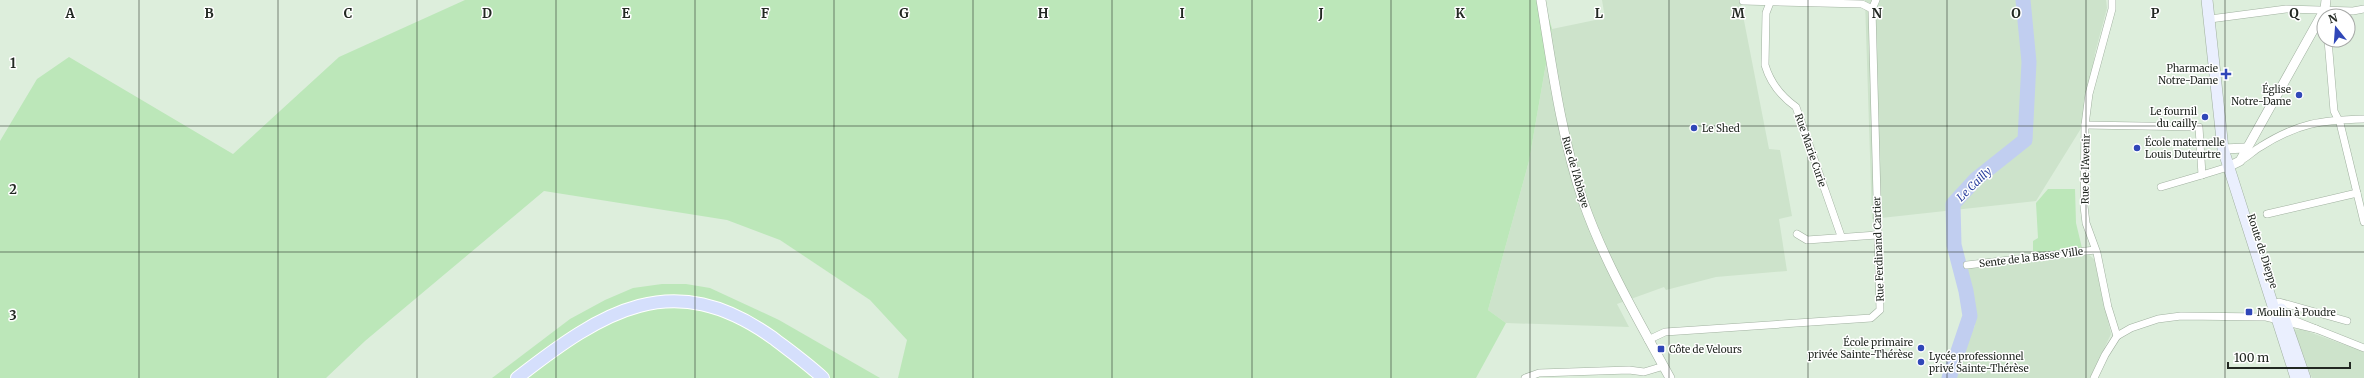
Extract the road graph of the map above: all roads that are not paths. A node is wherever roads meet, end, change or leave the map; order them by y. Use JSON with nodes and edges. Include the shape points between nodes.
{"nodes":[{"id":1,"x":1541,"y":0,"type":"edge"},
{"id":2,"x":1876,"y":0,"type":"edge"},
{"id":3,"x":2112,"y":0,"type":"edge"},
{"id":4,"x":2207,"y":0,"type":"edge"},
{"id":5,"x":1744,"y":1,"type":"edge"},
{"id":6,"x":1771,"y":1,"type":"edge"},
{"id":7,"x":1834,"y":2,"type":"edge"},
{"id":8,"x":2316,"y":8,"type":"edge"},
{"id":9,"x":1872,"y":9,"type":"junction"},
{"id":10,"x":2210,"y":19,"type":"junction"},
{"id":11,"x":2316,"y":26,"type":"edge"},
{"id":12,"x":2329,"y":48,"type":"edge"},
{"id":13,"x":2364,"y":119,"type":"edge"},
{"id":14,"x":2338,"y":120,"type":"junction"},
{"id":15,"x":2086,"y":125,"type":"junction"},
{"id":16,"x":2246,"y":148,"type":"junction"},
{"id":17,"x":2258,"y":148,"type":"junction"},
{"id":18,"x":2226,"y":149,"type":"junction"},
{"id":19,"x":2235,"y":164,"type":"junction"},
{"id":20,"x":2202,"y":175,"type":"junction"},
{"id":21,"x":2161,"y":187,"type":"dead end"},
{"id":22,"x":2357,"y":193,"type":"junction"},
{"id":23,"x":2267,"y":214,"type":"dead end"},
{"id":24,"x":2364,"y":222,"type":"edge"},
{"id":25,"x":1797,"y":234,"type":"dead end"},
{"id":26,"x":1877,"y":235,"type":"junction"},
{"id":27,"x":1841,"y":236,"type":"junction"},
{"id":28,"x":2095,"y":250,"type":"junction"},
{"id":29,"x":1967,"y":264,"type":"dead end"},
{"id":30,"x":2277,"y":313,"type":"junction"},
{"id":31,"x":2347,"y":321,"type":"dead end"},
{"id":32,"x":2117,"y":336,"type":"junction"},
{"id":33,"x":1646,"y":337,"type":"junction"},
{"id":34,"x":2364,"y":348,"type":"edge"},
{"id":35,"x":1664,"y":366,"type":"junction"},
{"id":36,"x":1635,"y":375,"type":"edge"},
{"id":37,"x":1526,"y":377,"type":"edge"},
{"id":38,"x":517,"y":378,"type":"edge"},
{"id":39,"x":823,"y":378,"type":"edge"},
{"id":40,"x":1670,"y":378,"type":"edge"},
{"id":41,"x":2094,"y":378,"type":"edge"},
{"id":42,"x":2296,"y":378,"type":"edge"},
{"id":43,"x":2305,"y":378,"type":"edge"}],
"edges":[{"from":1,"to":33,"type":"street","name":"Rue de l'Abbaye","via":[[1558,104],[1583,201],[1611,267]]},
{"from":2,"to":9,"type":"street","name":"Rue Ferdinand Cartier"},
{"from":3,"to":15,"type":"street","name":"Rue de l'Avenir","via":[[2112,9],[2089,94]]},
{"from":4,"to":10,"type":"main road","name":"Route de Dieppe"},
{"from":5,"to":6,"type":"street"},
{"from":6,"to":7,"type":"street"},
{"from":6,"to":27,"type":"street","name":"Rue Marie Curie","via":[[1766,13],[1767,73],[1782,95],[1796,108]]},
{"from":7,"to":9,"type":"street","via":[[1862,4]]},
{"from":8,"to":10,"type":"street","via":[[2286,9]]},
{"from":9,"to":26,"type":"street","name":"Rue Ferdinand Cartier"},
{"from":10,"to":18,"type":"main road","name":"Route de Dieppe","via":[[2220,124]]},
{"from":11,"to":16,"type":"street"},
{"from":12,"to":14,"type":"street","via":[[2334,111]]},
{"from":13,"to":14,"type":"street"},
{"from":14,"to":17,"type":"street","via":[[2304,125]]},
{"from":14,"to":22,"type":"street"},
{"from":15,"to":20,"type":"street","via":[[2199,127]]},
{"from":15,"to":28,"type":"street","name":"Rue de l'Avenir","via":[[2086,223]]},
{"from":16,"to":17,"type":"street"},
{"from":16,"to":18,"type":"street"},
{"from":16,"to":19,"type":"street"},
{"from":17,"to":19,"type":"street"},
{"from":18,"to":19,"type":"main road","name":"Route de Dieppe"},
{"from":19,"to":20,"type":"street"},
{"from":19,"to":30,"type":"main road","name":"Route de Dieppe"},
{"from":20,"to":21,"type":"street"},
{"from":22,"to":23,"type":"street"},
{"from":22,"to":24,"type":"street"},
{"from":25,"to":27,"type":"street","via":[[1807,240]]},
{"from":26,"to":27,"type":"street"},
{"from":26,"to":33,"type":"street","name":"Rue Ferdinand Cartier","via":[[1880,310],[1871,318],[1665,332]]},
{"from":28,"to":29,"type":"street","name":"Sente de la Basse Ville"},
{"from":28,"to":32,"type":"street","name":"Rue de l'Avenir"},
{"from":30,"to":31,"type":"street"},
{"from":30,"to":32,"type":"street","via":[[2167,317],[2131,328]]},
{"from":30,"to":34,"type":"street"},
{"from":30,"to":42,"type":"main road","name":"Route de Dieppe"},
{"from":30,"to":43,"type":"main road","name":"Route de Dieppe"},
{"from":32,"to":41,"type":"street","via":[[2104,355]]},
{"from":33,"to":35,"type":"street","name":"Rue de l'Abbaye"},
{"from":35,"to":36,"type":"street"},
{"from":35,"to":40,"type":"street","name":"Rue de l'Abbaye"},
{"from":36,"to":37,"type":"street","via":[[1539,373]]},
{"from":38,"to":39,"type":"main road","via":[[573,337],[613,315],[640,305],[674,300],[702,303],[752,323],[806,362]]}]}
